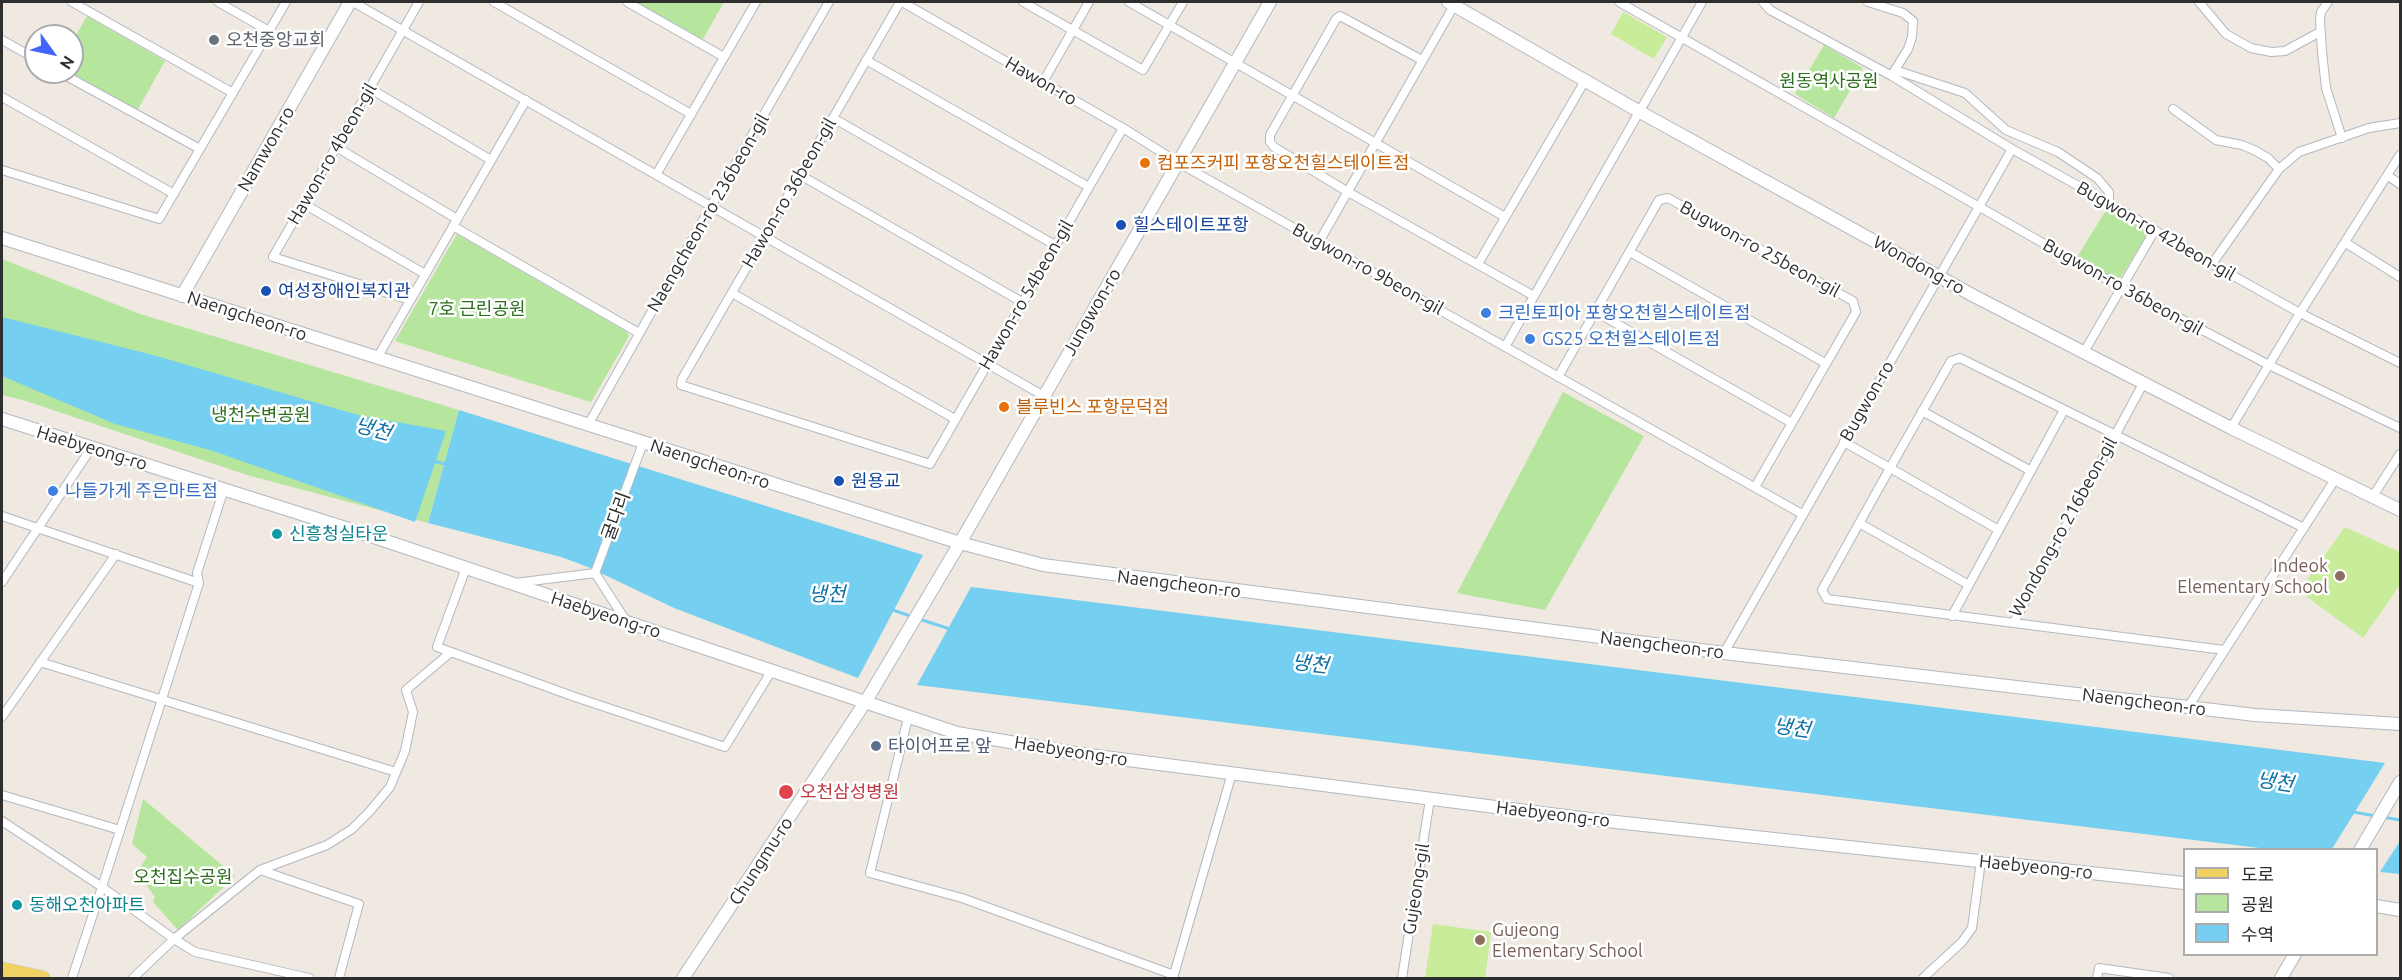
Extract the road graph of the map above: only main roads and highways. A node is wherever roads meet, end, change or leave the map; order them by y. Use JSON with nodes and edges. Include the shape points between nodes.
{"nodes":[{"id":1,"x":2,"y":969,"type":"edge"},
{"id":2,"x":44,"y":978,"type":"edge"}],
"edges":[{"from":1,"to":2,"type":"main road"}]}
